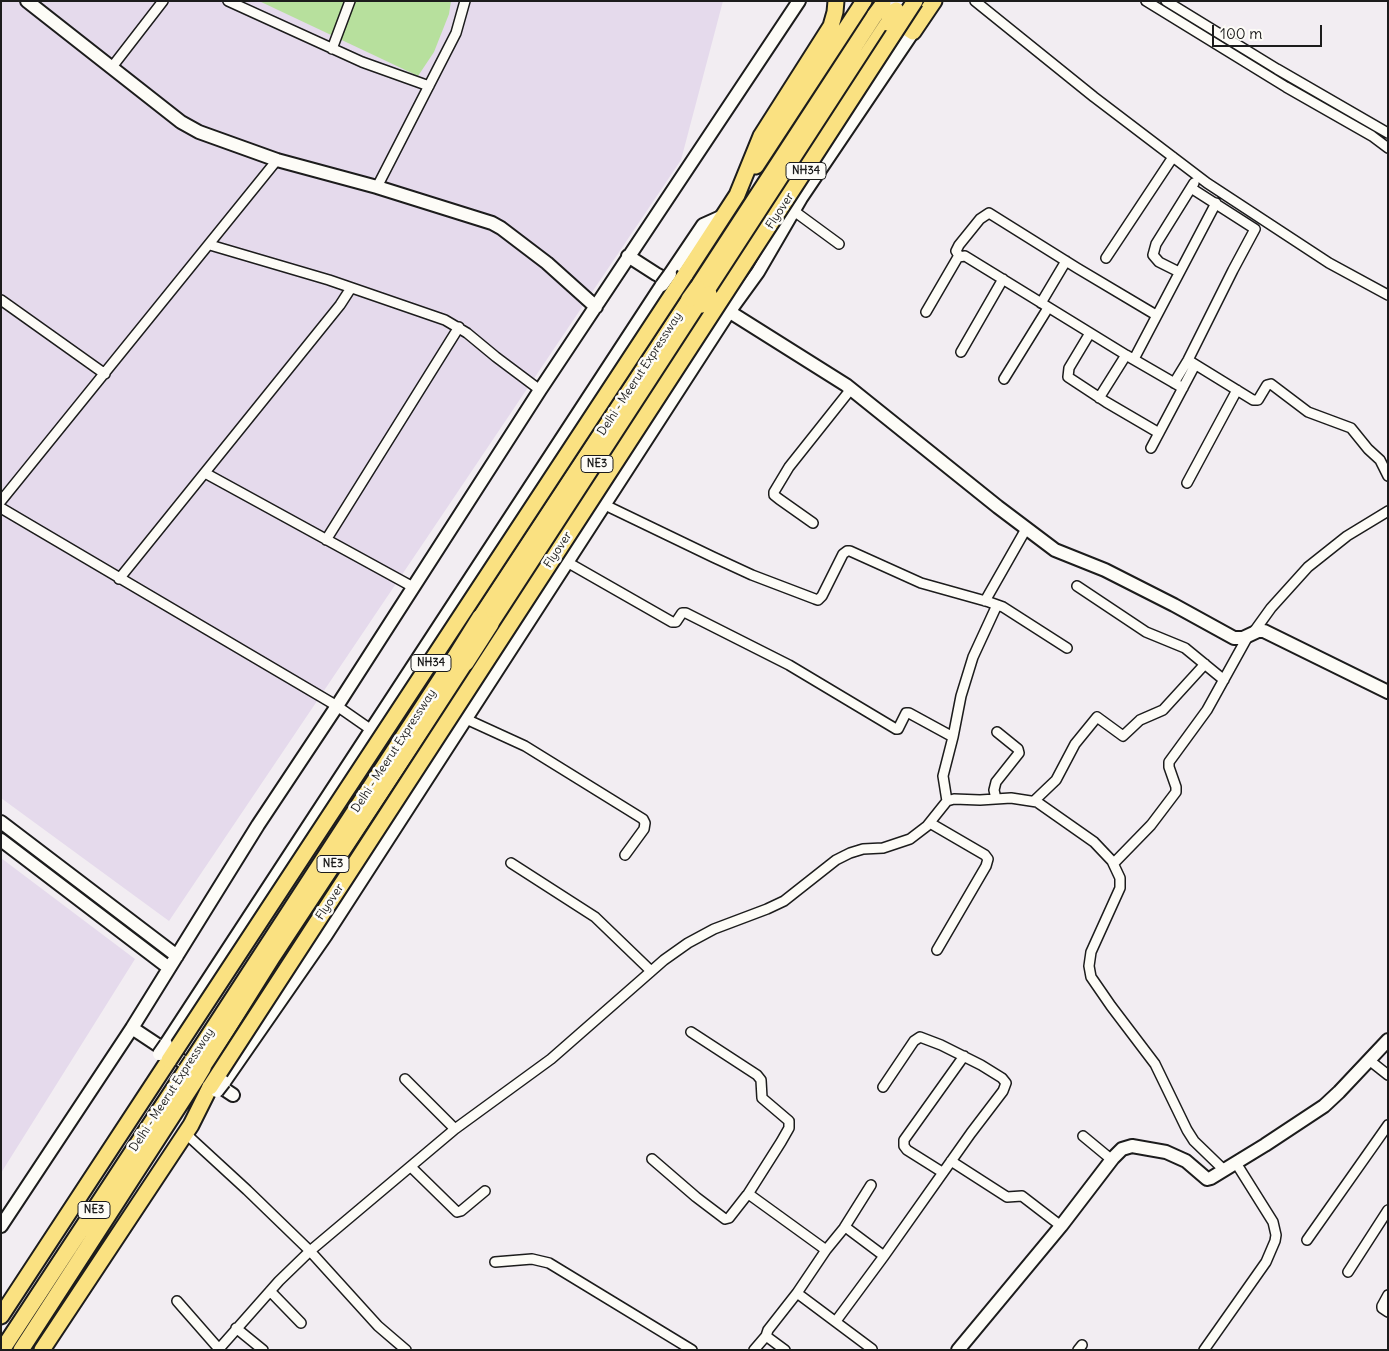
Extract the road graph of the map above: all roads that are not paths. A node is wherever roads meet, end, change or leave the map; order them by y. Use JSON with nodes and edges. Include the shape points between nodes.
{"nodes":[{"id":1,"x":27,"y":1,"type":"edge"},
{"id":2,"x":163,"y":1,"type":"edge"},
{"id":3,"x":228,"y":1,"type":"edge"},
{"id":4,"x":350,"y":1,"type":"edge"},
{"id":5,"x":465,"y":1,"type":"edge"},
{"id":6,"x":799,"y":1,"type":"edge"},
{"id":7,"x":836,"y":1,"type":"edge"},
{"id":8,"x":865,"y":1,"type":"edge"},
{"id":9,"x":916,"y":1,"type":"edge"},
{"id":10,"x":934,"y":1,"type":"edge"},
{"id":11,"x":975,"y":1,"type":"edge"},
{"id":12,"x":1146,"y":1,"type":"edge"},
{"id":13,"x":1166,"y":1,"type":"edge"},
{"id":14,"x":888,"y":9,"type":"edge"},
{"id":15,"x":913,"y":32,"type":"junction"},
{"id":16,"x":332,"y":49,"type":"junction"},
{"id":17,"x":112,"y":67,"type":"junction"},
{"id":18,"x":429,"y":86,"type":"junction"},
{"id":19,"x":1388,"y":132,"type":"edge"},
{"id":20,"x":1379,"y":142,"type":"junction"},
{"id":21,"x":1388,"y":148,"type":"edge"},
{"id":22,"x":1172,"y":157,"type":"junction"},
{"id":23,"x":277,"y":160,"type":"junction"},
{"id":24,"x":1198,"y":176,"type":"junction"},
{"id":25,"x":377,"y":187,"type":"junction"},
{"id":26,"x":1191,"y":188,"type":"junction"},
{"id":27,"x":737,"y":194,"type":"junction"},
{"id":28,"x":1216,"y":203,"type":"junction"},
{"id":29,"x":794,"y":210,"type":"junction"},
{"id":30,"x":723,"y":216,"type":"junction"},
{"id":31,"x":839,"y":244,"type":"dead end"},
{"id":32,"x":210,"y":245,"type":"junction"},
{"id":33,"x":628,"y":256,"type":"junction"},
{"id":34,"x":959,"y":256,"type":"junction"},
{"id":35,"x":1106,"y":258,"type":"dead end"},
{"id":36,"x":1066,"y":261,"type":"junction"},
{"id":37,"x":1179,"y":272,"type":"junction"},
{"id":38,"x":1003,"y":279,"type":"junction"},
{"id":39,"x":350,"y":288,"type":"junction"},
{"id":40,"x":1388,"y":295,"type":"edge"},
{"id":41,"x":1,"y":300,"type":"edge"},
{"id":42,"x":1045,"y":305,"type":"junction"},
{"id":43,"x":596,"y":307,"type":"junction"},
{"id":44,"x":729,"y":312,"type":"junction"},
{"id":45,"x":926,"y":312,"type":"dead end"},
{"id":46,"x":1156,"y":315,"type":"junction"},
{"id":47,"x":459,"y":327,"type":"junction"},
{"id":48,"x":1090,"y":333,"type":"junction"},
{"id":49,"x":961,"y":352,"type":"dead end"},
{"id":50,"x":1130,"y":357,"type":"junction"},
{"id":51,"x":1191,"y":362,"type":"junction"},
{"id":52,"x":105,"y":374,"type":"junction"},
{"id":53,"x":1004,"y":380,"type":"dead end"},
{"id":54,"x":1174,"y":383,"type":"junction"},
{"id":55,"x":851,"y":388,"type":"junction"},
{"id":56,"x":1183,"y":388,"type":"junction"},
{"id":57,"x":540,"y":390,"type":"junction"},
{"id":58,"x":1236,"y":390,"type":"junction"},
{"id":59,"x":1099,"y":398,"type":"junction"},
{"id":60,"x":1159,"y":433,"type":"junction"},
{"id":61,"x":1151,"y":448,"type":"dead end"},
{"id":62,"x":205,"y":473,"type":"junction"},
{"id":63,"x":1388,"y":476,"type":"edge"},
{"id":64,"x":1187,"y":483,"type":"dead end"},
{"id":65,"x":1,"y":501,"type":"edge"},
{"id":66,"x":605,"y":505,"type":"junction"},
{"id":67,"x":1,"y":508,"type":"edge"},
{"id":68,"x":1388,"y":511,"type":"edge"},
{"id":69,"x":813,"y":523,"type":"dead end"},
{"id":70,"x":1026,"y":530,"type":"junction"},
{"id":71,"x":326,"y":540,"type":"junction"},
{"id":72,"x":567,"y":562,"type":"junction"},
{"id":73,"x":119,"y":578,"type":"junction"},
{"id":74,"x":1077,"y":586,"type":"dead end"},
{"id":75,"x":413,"y":587,"type":"junction"},
{"id":76,"x":985,"y":600,"type":"junction"},
{"id":77,"x":997,"y":605,"type":"junction"},
{"id":78,"x":448,"y":611,"type":"junction"},
{"id":79,"x":436,"y":630,"type":"junction"},
{"id":80,"x":1250,"y":634,"type":"junction"},
{"id":81,"x":1067,"y":648,"type":"dead end"},
{"id":82,"x":510,"y":652,"type":"junction"},
{"id":83,"x":1205,"y":664,"type":"junction"},
{"id":84,"x":498,"y":670,"type":"junction"},
{"id":85,"x":1224,"y":680,"type":"junction"},
{"id":86,"x":1388,"y":692,"type":"edge"},
{"id":87,"x":337,"y":706,"type":"junction"},
{"id":88,"x":466,"y":719,"type":"junction"},
{"id":89,"x":370,"y":729,"type":"junction"},
{"id":90,"x":997,"y":732,"type":"dead end"},
{"id":91,"x":953,"y":737,"type":"junction"},
{"id":92,"x":996,"y":799,"type":"junction"},
{"id":93,"x":947,"y":801,"type":"junction"},
{"id":94,"x":1034,"y":801,"type":"junction"},
{"id":95,"x":1,"y":822,"type":"edge"},
{"id":96,"x":930,"y":823,"type":"junction"},
{"id":97,"x":1,"y":840,"type":"edge"},
{"id":98,"x":625,"y":854,"type":"dead end"},
{"id":99,"x":511,"y":862,"type":"dead end"},
{"id":100,"x":1114,"y":863,"type":"junction"},
{"id":101,"x":937,"y":950,"type":"dead end"},
{"id":102,"x":177,"y":956,"type":"junction"},
{"id":103,"x":169,"y":968,"type":"junction"},
{"id":104,"x":651,"y":971,"type":"junction"},
{"id":105,"x":132,"y":1028,"type":"junction"},
{"id":106,"x":691,"y":1032,"type":"dead end"},
{"id":107,"x":1388,"y":1040,"type":"edge"},
{"id":108,"x":165,"y":1053,"type":"junction"},
{"id":109,"x":964,"y":1056,"type":"junction"},
{"id":110,"x":1369,"y":1060,"type":"junction"},
{"id":111,"x":194,"y":1069,"type":"junction"},
{"id":112,"x":1388,"y":1075,"type":"edge"},
{"id":113,"x":405,"y":1079,"type":"dead end"},
{"id":114,"x":883,"y":1087,"type":"dead end"},
{"id":115,"x":213,"y":1090,"type":"junction"},
{"id":116,"x":233,"y":1095,"type":"dead end"},
{"id":117,"x":1388,"y":1125,"type":"edge"},
{"id":118,"x":455,"y":1129,"type":"junction"},
{"id":119,"x":185,"y":1133,"type":"junction"},
{"id":120,"x":1083,"y":1136,"type":"dead end"},
{"id":121,"x":652,"y":1159,"type":"dead end"},
{"id":122,"x":1112,"y":1160,"type":"junction"},
{"id":123,"x":951,"y":1161,"type":"junction"},
{"id":124,"x":1236,"y":1162,"type":"junction"},
{"id":125,"x":411,"y":1167,"type":"junction"},
{"id":126,"x":1224,"y":1170,"type":"junction"},
{"id":127,"x":942,"y":1172,"type":"junction"},
{"id":128,"x":871,"y":1185,"type":"dead end"},
{"id":129,"x":485,"y":1192,"type":"dead end"},
{"id":130,"x":748,"y":1194,"type":"junction"},
{"id":131,"x":1388,"y":1210,"type":"edge"},
{"id":132,"x":1,"y":1226,"type":"edge"},
{"id":133,"x":1061,"y":1226,"type":"junction"},
{"id":134,"x":844,"y":1228,"type":"junction"},
{"id":135,"x":1307,"y":1240,"type":"dead end"},
{"id":136,"x":826,"y":1250,"type":"junction"},
{"id":137,"x":310,"y":1251,"type":"junction"},
{"id":138,"x":884,"y":1256,"type":"junction"},
{"id":139,"x":496,"y":1262,"type":"dead end"},
{"id":140,"x":1348,"y":1272,"type":"dead end"},
{"id":141,"x":270,"y":1291,"type":"junction"},
{"id":142,"x":797,"y":1293,"type":"junction"},
{"id":143,"x":1388,"y":1295,"type":"edge"},
{"id":144,"x":177,"y":1301,"type":"dead end"},
{"id":145,"x":1388,"y":1312,"type":"edge"},
{"id":146,"x":1,"y":1316,"type":"edge"},
{"id":147,"x":836,"y":1321,"type":"junction"},
{"id":148,"x":302,"y":1323,"type":"dead end"},
{"id":149,"x":236,"y":1328,"type":"junction"},
{"id":150,"x":766,"y":1336,"type":"junction"},
{"id":151,"x":218,"y":1349,"type":"edge"},
{"id":152,"x":872,"y":1349,"type":"edge"},
{"id":153,"x":2,"y":1350,"type":"edge"},
{"id":154,"x":21,"y":1350,"type":"edge"},
{"id":155,"x":42,"y":1350,"type":"edge"},
{"id":156,"x":263,"y":1350,"type":"edge"},
{"id":157,"x":406,"y":1350,"type":"edge"},
{"id":158,"x":692,"y":1350,"type":"edge"},
{"id":159,"x":754,"y":1350,"type":"edge"},
{"id":160,"x":784,"y":1350,"type":"edge"},
{"id":161,"x":958,"y":1350,"type":"edge"},
{"id":162,"x":1204,"y":1350,"type":"edge"}],
"edges":[{"from":1,"to":17,"type":"street"},
{"from":2,"to":17,"type":"street"},
{"from":3,"to":16,"type":"street"},
{"from":4,"to":16,"type":"street"},
{"from":5,"to":18,"type":"street","via":[[456,33]]},
{"from":6,"to":33,"type":"street"},
{"from":7,"to":27,"type":"highway","number":"NH34","via":[[831,26],[761,136]]},
{"from":8,"to":15,"type":"highway"},
{"from":8,"to":27,"type":"highway","number":"NH34"},
{"from":9,"to":115,"type":"highway","name":"Flyover","number":"NH34","bridge":true},
{"from":10,"to":15,"type":"highway"},
{"from":11,"to":22,"type":"street"},
{"from":12,"to":20,"type":"street"},
{"from":13,"to":19,"type":"street"},
{"from":14,"to":111,"type":"highway","name":"Delhi - Meerut Expressway","number":"NE3","bridge":true,"via":[[460,660],[261,953]]},
{"from":15,"to":29,"type":"street"},
{"from":16,"to":18,"type":"street"},
{"from":17,"to":23,"type":"street","via":[[181,122],[199,132]]},
{"from":18,"to":25,"type":"street"},
{"from":19,"to":20,"type":"street"},
{"from":20,"to":21,"type":"street"},
{"from":22,"to":24,"type":"street"},
{"from":22,"to":35,"type":"street"},
{"from":23,"to":25,"type":"street"},
{"from":23,"to":32,"type":"street"},
{"from":24,"to":26,"type":"street"},
{"from":24,"to":40,"type":"street","via":[[1329,263]]},
{"from":25,"to":43,"type":"street","via":[[492,223],[547,263]]},
{"from":26,"to":28,"type":"street"},
{"from":26,"to":37,"type":"street","via":[[1156,244],[1153,255],[1159,262]]},
{"from":27,"to":30,"type":"highway","number":"NH34"},
{"from":28,"to":37,"type":"street"},
{"from":28,"to":51,"type":"street","via":[[1255,229]]},
{"from":29,"to":31,"type":"street"},
{"from":29,"to":44,"type":"street","via":[[758,272]]},
{"from":30,"to":78,"type":"street","bridge":true,"via":[[703,225]]},
{"from":30,"to":108,"type":"highway","number":"NH34","bridge":true},
{"from":32,"to":39,"type":"street"},
{"from":32,"to":52,"type":"street"},
{"from":33,"to":43,"type":"street"},
{"from":33,"to":44,"type":"street"},
{"from":34,"to":36,"type":"street","via":[[956,251],[958,245],[989,213]]},
{"from":34,"to":38,"type":"street","via":[[965,256]]},
{"from":34,"to":45,"type":"street"},
{"from":36,"to":42,"type":"street"},
{"from":36,"to":46,"type":"street"},
{"from":37,"to":46,"type":"street"},
{"from":38,"to":42,"type":"street"},
{"from":38,"to":49,"type":"street"},
{"from":39,"to":47,"type":"street","via":[[433,315]]},
{"from":39,"to":62,"type":"street","via":[[340,305]]},
{"from":41,"to":52,"type":"street"},
{"from":42,"to":48,"type":"street"},
{"from":42,"to":53,"type":"street"},
{"from":43,"to":57,"type":"street"},
{"from":44,"to":55,"type":"street"},
{"from":44,"to":66,"type":"street"},
{"from":46,"to":50,"type":"street"},
{"from":47,"to":57,"type":"street"},
{"from":47,"to":71,"type":"street"},
{"from":48,"to":50,"type":"street"},
{"from":48,"to":59,"type":"street","via":[[1067,373],[1068,377]]},
{"from":50,"to":54,"type":"street"},
{"from":50,"to":59,"type":"street"},
{"from":51,"to":54,"type":"street"},
{"from":51,"to":56,"type":"street"},
{"from":51,"to":58,"type":"street"},
{"from":52,"to":65,"type":"street"},
{"from":54,"to":56,"type":"street"},
{"from":55,"to":69,"type":"street","via":[[801,451],[774,492]]},
{"from":55,"to":70,"type":"street"},
{"from":56,"to":60,"type":"street"},
{"from":57,"to":75,"type":"street"},
{"from":58,"to":63,"type":"street","via":[[1256,400],[1267,385],[1272,384],[1308,412],[1349,427],[1380,460]]},
{"from":58,"to":64,"type":"street"},
{"from":59,"to":60,"type":"street"},
{"from":60,"to":61,"type":"street"},
{"from":62,"to":71,"type":"street"},
{"from":62,"to":73,"type":"street"},
{"from":66,"to":72,"type":"street"},
{"from":66,"to":76,"type":"street","via":[[720,561],[818,600],[846,551],[921,583]]},
{"from":67,"to":73,"type":"street"},
{"from":68,"to":80,"type":"street","via":[[1347,536],[1308,567]]},
{"from":70,"to":76,"type":"street"},
{"from":70,"to":80,"type":"street","via":[[1055,550],[1112,574],[1234,638]]},
{"from":71,"to":75,"type":"street"},
{"from":72,"to":82,"type":"street"},
{"from":72,"to":91,"type":"street","via":[[672,622],[686,614],[789,665],[896,729],[909,712]]},
{"from":73,"to":87,"type":"street"},
{"from":74,"to":83,"type":"street","via":[[1146,632],[1184,648]]},
{"from":75,"to":87,"type":"street"},
{"from":76,"to":77,"type":"street"},
{"from":77,"to":81,"type":"street"},
{"from":77,"to":91,"type":"street","via":[[967,674]]},
{"from":78,"to":79,"type":"street"},
{"from":78,"to":82,"type":"street"},
{"from":79,"to":84,"type":"street"},
{"from":79,"to":89,"type":"street"},
{"from":80,"to":85,"type":"street"},
{"from":80,"to":86,"type":"street","via":[[1264,631]]},
{"from":82,"to":84,"type":"street"},
{"from":83,"to":85,"type":"street"},
{"from":83,"to":94,"type":"street","via":[[1163,710],[1140,720],[1123,736],[1097,717],[1072,750],[1056,780]]},
{"from":84,"to":88,"type":"street"},
{"from":85,"to":100,"type":"street","via":[[1207,710],[1169,762],[1176,792],[1151,825]]},
{"from":87,"to":89,"type":"street"},
{"from":87,"to":102,"type":"street"},
{"from":88,"to":98,"type":"street","via":[[525,746],[643,819],[644,829]]},
{"from":88,"to":115,"type":"street","via":[[326,935]]},
{"from":89,"to":108,"type":"street"},
{"from":90,"to":92,"type":"street","via":[[1019,753],[996,782]]},
{"from":91,"to":93,"type":"street","via":[[943,776]]},
{"from":92,"to":93,"type":"street"},
{"from":92,"to":94,"type":"street"},
{"from":93,"to":96,"type":"street"},
{"from":94,"to":100,"type":"street","via":[[1094,842]]},
{"from":95,"to":102,"type":"street"},
{"from":96,"to":101,"type":"street","via":[[988,859]]},
{"from":96,"to":104,"type":"street","via":[[919,834],[901,842],[843,856],[784,901],[714,929],[688,943]]},
{"from":97,"to":103,"type":"street"},
{"from":99,"to":104,"type":"street","via":[[595,917]]},
{"from":100,"to":126,"type":"street","via":[[1120,888],[1091,952],[1091,977],[1155,1064],[1192,1138]]},
{"from":102,"to":103,"type":"street"},
{"from":103,"to":105,"type":"street"},
{"from":104,"to":118,"type":"street","via":[[551,1059]]},
{"from":105,"to":116,"type":"street"},
{"from":105,"to":132,"type":"street"},
{"from":106,"to":130,"type":"street","via":[[760,1078],[762,1098],[789,1121],[782,1142]]},
{"from":107,"to":110,"type":"street"},
{"from":108,"to":146,"type":"highway","number":"NH34","via":[[152,1086]]},
{"from":109,"to":114,"type":"street","via":[[920,1037]]},
{"from":109,"to":123,"type":"street","via":[[1006,1083],[1003,1092]]},
{"from":109,"to":127,"type":"street","via":[[904,1140],[907,1150]]},
{"from":110,"to":112,"type":"street"},
{"from":110,"to":124,"type":"street","via":[[1324,1106]]},
{"from":111,"to":153,"type":"highway","name":"Delhi - Meerut Expressway","number":"NE3"},
{"from":111,"to":154,"type":"highway","name":"Delhi - Meerut Expressway","number":"NE3"},
{"from":113,"to":118,"type":"street"},
{"from":115,"to":119,"type":"highway","number":"NH34"},
{"from":117,"to":135,"type":"street"},
{"from":118,"to":125,"type":"street"},
{"from":119,"to":137,"type":"street"},
{"from":119,"to":155,"type":"highway","number":"NH34"},
{"from":120,"to":122,"type":"street"},
{"from":121,"to":130,"type":"street","via":[[725,1219]]},
{"from":122,"to":126,"type":"street","via":[[1122,1149],[1132,1146],[1176,1156],[1207,1178]]},
{"from":122,"to":133,"type":"street"},
{"from":123,"to":127,"type":"street"},
{"from":123,"to":133,"type":"street","via":[[1006,1197],[1022,1196]]},
{"from":124,"to":126,"type":"street"},
{"from":124,"to":162,"type":"street","via":[[1273,1222],[1275,1241],[1266,1262]]},
{"from":125,"to":129,"type":"street","via":[[457,1212]]},
{"from":125,"to":137,"type":"street"},
{"from":127,"to":138,"type":"street"},
{"from":128,"to":134,"type":"street"},
{"from":130,"to":136,"type":"street"},
{"from":131,"to":140,"type":"street"},
{"from":133,"to":161,"type":"street"},
{"from":134,"to":136,"type":"street"},
{"from":134,"to":138,"type":"street"},
{"from":136,"to":142,"type":"street"},
{"from":137,"to":141,"type":"street"},
{"from":137,"to":157,"type":"street","via":[[378,1326]]},
{"from":138,"to":147,"type":"street"},
{"from":139,"to":158,"type":"street","via":[[525,1258],[549,1263]]},
{"from":141,"to":148,"type":"street"},
{"from":141,"to":149,"type":"street"},
{"from":142,"to":147,"type":"street"},
{"from":142,"to":150,"type":"street"},
{"from":143,"to":145,"type":"street","via":[[1382,1308]]},
{"from":144,"to":151,"type":"street"},
{"from":147,"to":152,"type":"street"},
{"from":149,"to":151,"type":"street"},
{"from":149,"to":156,"type":"street"},
{"from":150,"to":159,"type":"street"},
{"from":150,"to":160,"type":"street"}]}
